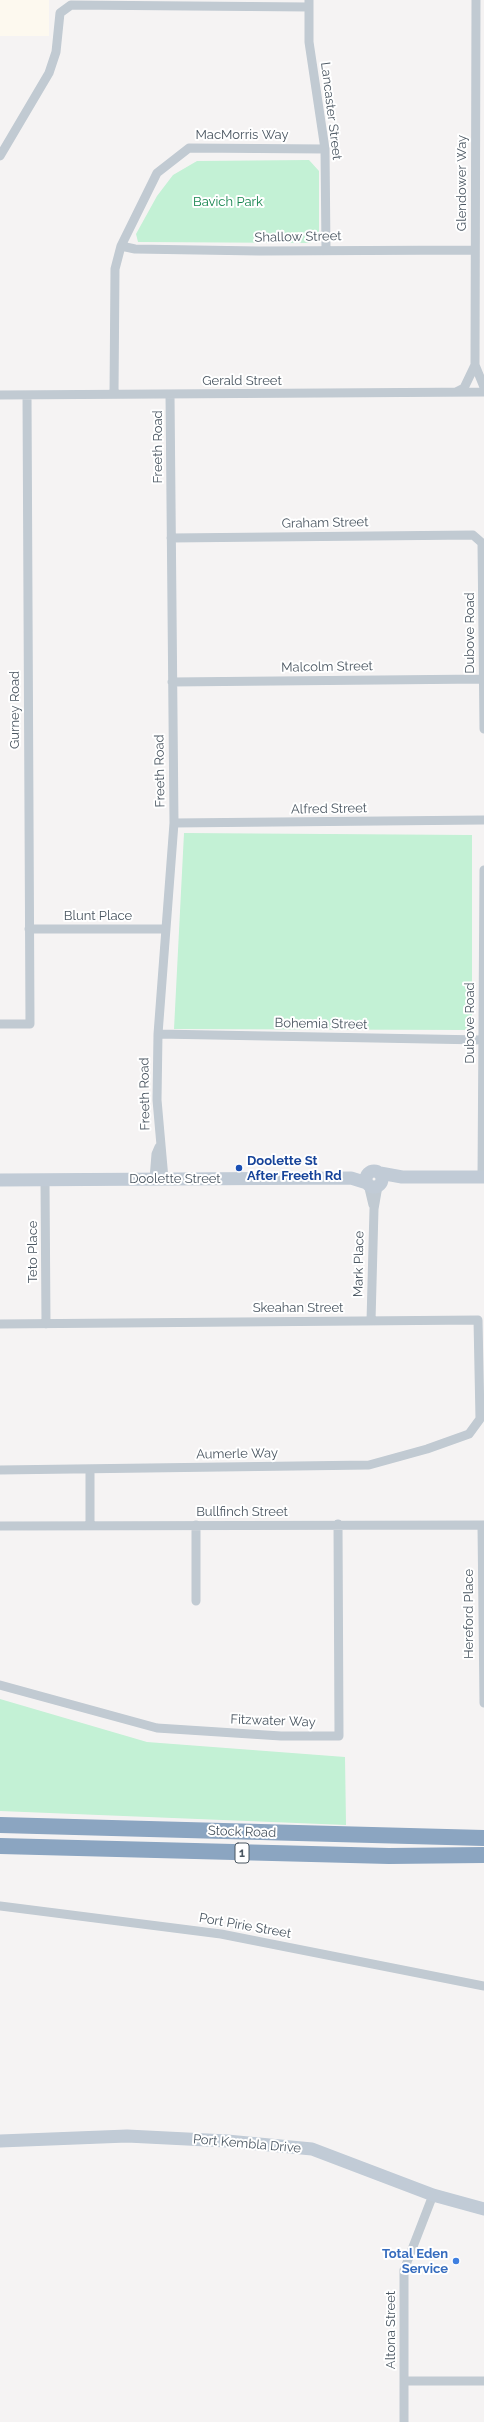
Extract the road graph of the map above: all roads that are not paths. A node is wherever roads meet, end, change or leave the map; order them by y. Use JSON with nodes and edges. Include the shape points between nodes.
{"nodes":[{"id":1,"x":476,"y":0,"type":"edge"},
{"id":2,"x":309,"y":3,"type":"edge"},
{"id":3,"x":326,"y":149,"type":"junction"},
{"id":4,"x":0,"y":156,"type":"edge"},
{"id":5,"x":121,"y":246,"type":"junction"},
{"id":6,"x":326,"y":249,"type":"junction"},
{"id":7,"x":475,"y":250,"type":"junction"},
{"id":8,"x":475,"y":365,"type":"junction"},
{"id":9,"x":484,"y":387,"type":"edge"},
{"id":10,"x":454,"y":392,"type":"junction"},
{"id":11,"x":484,"y":392,"type":"edge"},
{"id":12,"x":114,"y":394,"type":"junction"},
{"id":13,"x":170,"y":394,"type":"junction"},
{"id":14,"x":0,"y":395,"type":"edge"},
{"id":15,"x":27,"y":395,"type":"junction"},
{"id":16,"x":171,"y":538,"type":"junction"},
{"id":17,"x":478,"y":539,"type":"joint"},
{"id":18,"x":483,"y":679,"type":"edge"},
{"id":19,"x":172,"y":682,"type":"junction"},
{"id":20,"x":484,"y":729,"type":"edge"},
{"id":21,"x":484,"y":820,"type":"edge"},
{"id":22,"x":174,"y":823,"type":"junction"},
{"id":23,"x":484,"y":870,"type":"edge"},
{"id":24,"x":29,"y":929,"type":"junction"},
{"id":25,"x":166,"y":929,"type":"junction"},
{"id":26,"x":0,"y":1024,"type":"edge"},
{"id":27,"x":158,"y":1034,"type":"junction"},
{"id":28,"x":482,"y":1040,"type":"junction"},
{"id":29,"x":483,"y":1177,"type":"edge"},
{"id":30,"x":159,"y":1179,"type":"junction"},
{"id":31,"x":0,"y":1180,"type":"edge"},
{"id":32,"x":45,"y":1180,"type":"junction"},
{"id":33,"x":374,"y":1180,"type":"junction"},
{"id":34,"x":371,"y":1321,"type":"junction"},
{"id":35,"x":0,"y":1324,"type":"edge"},
{"id":36,"x":46,"y":1324,"type":"junction"},
{"id":37,"x":469,"y":1434,"type":"joint"},
{"id":38,"x":90,"y":1469,"type":"junction"},
{"id":39,"x":0,"y":1470,"type":"edge"},
{"id":40,"x":338,"y":1524,"type":"junction"},
{"id":41,"x":196,"y":1525,"type":"junction"},
{"id":42,"x":0,"y":1526,"type":"edge"},
{"id":43,"x":90,"y":1526,"type":"junction"},
{"id":44,"x":483,"y":1526,"type":"edge"},
{"id":45,"x":196,"y":1600,"type":"dead end"},
{"id":46,"x":0,"y":1685,"type":"edge"},
{"id":47,"x":484,"y":1703,"type":"edge"},
{"id":48,"x":0,"y":1825,"type":"edge"},
{"id":49,"x":484,"y":1838,"type":"edge"},
{"id":50,"x":0,"y":1846,"type":"edge"},
{"id":51,"x":484,"y":1855,"type":"edge"},
{"id":52,"x":0,"y":1906,"type":"edge"},
{"id":53,"x":484,"y":1986,"type":"edge"},
{"id":54,"x":0,"y":2141,"type":"edge"},
{"id":55,"x":433,"y":2195,"type":"junction"},
{"id":56,"x":484,"y":2209,"type":"edge"},
{"id":57,"x":404,"y":2381,"type":"junction"},
{"id":58,"x":484,"y":2381,"type":"edge"},
{"id":59,"x":404,"y":2422,"type":"edge"}],
"edges":[{"from":1,"to":7,"type":"street","name":"Glendower Way"},
{"from":2,"to":3,"type":"street","name":"Lancaster Street","via":[[309,42]]},
{"from":2,"to":4,"type":"street","via":[[71,5],[60,13],[56,52],[49,73]]},
{"from":3,"to":5,"type":"street","name":"MacMorris Way","via":[[189,148],[156,173]]},
{"from":3,"to":6,"type":"street","name":"Lancaster Street"},
{"from":5,"to":6,"type":"street","name":"Shallow Street","via":[[142,249]]},
{"from":5,"to":12,"type":"street","name":"MacMorris Way","via":[[115,269]]},
{"from":6,"to":7,"type":"street","name":"Shallow Street"},
{"from":7,"to":8,"type":"street","name":"Glendower Way"},
{"from":8,"to":9,"type":"street","name":"Glendower Way"},
{"from":8,"to":10,"type":"street","name":"Glendower Way","via":[[464,388]]},
{"from":10,"to":11,"type":"street","name":"Gerald Street"},
{"from":10,"to":13,"type":"street","name":"Gerald Street"},
{"from":12,"to":13,"type":"street","name":"Gerald Street"},
{"from":12,"to":15,"type":"street","name":"Gerald Street"},
{"from":13,"to":16,"type":"street","name":"Freeth Road"},
{"from":14,"to":15,"type":"street","name":"Gerald Street"},
{"from":15,"to":24,"type":"street","name":"Gurney Road"},
{"from":16,"to":17,"type":"street","name":"Graham Street","via":[[473,535]]},
{"from":16,"to":19,"type":"street","name":"Freeth Road"},
{"from":17,"to":18,"type":"street","name":"Dubove Road","via":[[482,543]]},
{"from":18,"to":19,"type":"street","name":"Malcolm Street"},
{"from":18,"to":20,"type":"street","name":"Dubove Road"},
{"from":19,"to":22,"type":"street","name":"Freeth Road"},
{"from":21,"to":22,"type":"street","name":"Alfred Street"},
{"from":22,"to":25,"type":"street","name":"Freeth Road"},
{"from":23,"to":28,"type":"street","name":"Dubove Road"},
{"from":24,"to":25,"type":"street","name":"Blunt Place"},
{"from":24,"to":26,"type":"street","name":"Gurney Road","via":[[30,1024]]},
{"from":25,"to":27,"type":"street","name":"Freeth Road"},
{"from":27,"to":28,"type":"street","name":"Bohemia Street"},
{"from":27,"to":30,"type":"street","name":"Freeth Road","via":[[159,1147],[156,1154]]},
{"from":28,"to":29,"type":"street","name":"Dubove Road"},
{"from":29,"to":33,"type":"street","name":"Doolette Street","via":[[402,1177]]},
{"from":30,"to":32,"type":"street","name":"Doolette Street"},
{"from":30,"to":33,"type":"street","name":"Doolette Street"},
{"from":31,"to":32,"type":"street","name":"Doolette Street"},
{"from":32,"to":36,"type":"street","name":"Teto Place"},
{"from":33,"to":34,"type":"street","name":"Mark Place"},
{"from":34,"to":36,"type":"street","name":"Skeahan Street"},
{"from":34,"to":37,"type":"street","name":"Skeahan Street","via":[[478,1320],[480,1419]]},
{"from":35,"to":36,"type":"street","name":"Skeahan Street"},
{"from":37,"to":38,"type":"street","name":"Aumerle Way","via":[[427,1450],[369,1465]]},
{"from":38,"to":39,"type":"street","name":"Aumerle Way"},
{"from":38,"to":43,"type":"street"},
{"from":40,"to":41,"type":"street","name":"Bullfinch Street"},
{"from":40,"to":44,"type":"street","name":"Bullfinch Street"},
{"from":40,"to":46,"type":"street","name":"Fitzwater Way","via":[[339,1736],[281,1736],[157,1728]]},
{"from":41,"to":43,"type":"street","name":"Bullfinch Street"},
{"from":41,"to":45,"type":"street"},
{"from":42,"to":43,"type":"street","name":"Bullfinch Street"},
{"from":44,"to":47,"type":"street","name":"Hereford Place"},
{"from":48,"to":49,"type":"highway","name":"Stock Road","number":"1"},
{"from":50,"to":51,"type":"highway","name":"Stock Road","number":"1","via":[[389,1856]]},
{"from":52,"to":53,"type":"street","name":"Port Pirie Street","via":[[221,1934]]},
{"from":54,"to":55,"type":"street","name":"Port Kembla Drive","via":[[127,2136],[227,2141],[312,2150]]},
{"from":55,"to":56,"type":"street","name":"Port Kembla Drive"},
{"from":55,"to":57,"type":"street","name":"Altona Street","via":[[404,2270]]},
{"from":57,"to":58,"type":"street"},
{"from":57,"to":59,"type":"street","name":"Altona Street"}]}
